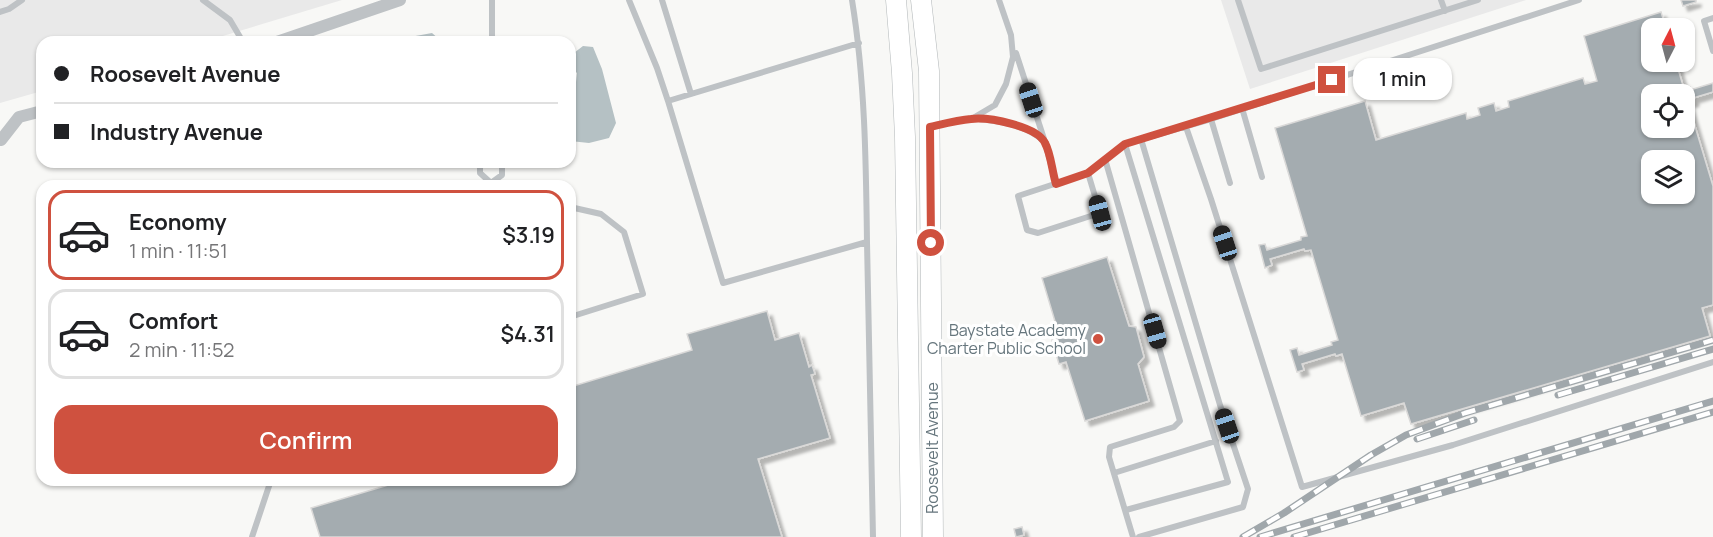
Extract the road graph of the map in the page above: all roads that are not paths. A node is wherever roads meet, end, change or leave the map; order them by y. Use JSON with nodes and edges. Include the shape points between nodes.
{"nodes":[{"id":1,"x":21,"y":0,"type":"edge"},
{"id":2,"x":203,"y":0,"type":"edge"},
{"id":3,"x":400,"y":0,"type":"edge"},
{"id":4,"x":492,"y":0,"type":"edge"},
{"id":5,"x":629,"y":0,"type":"edge"},
{"id":6,"x":662,"y":0,"type":"edge"},
{"id":7,"x":852,"y":0,"type":"edge"},
{"id":8,"x":896,"y":0,"type":"edge"},
{"id":9,"x":921,"y":0,"type":"edge"},
{"id":10,"x":999,"y":0,"type":"edge"},
{"id":11,"x":1238,"y":0,"type":"edge"},
{"id":12,"x":1441,"y":0,"type":"edge"},
{"id":13,"x":1479,"y":0,"type":"edge"},
{"id":14,"x":1579,"y":0,"type":"edge"},
{"id":15,"x":1445,"y":11,"type":"junction"},
{"id":16,"x":0,"y":12,"type":"edge"},
{"id":17,"x":1713,"y":18,"type":"edge"},
{"id":18,"x":239,"y":36,"type":"edge"},
{"id":19,"x":295,"y":36,"type":"edge"},
{"id":20,"x":492,"y":36,"type":"edge"},
{"id":21,"x":1012,"y":41,"type":"junction"},
{"id":22,"x":859,"y":43,"type":"junction"},
{"id":23,"x":1713,"y":51,"type":"edge"},
{"id":24,"x":691,"y":94,"type":"junction"},
{"id":25,"x":668,"y":100,"type":"junction"},
{"id":26,"x":1242,"y":108,"type":"junction"},
{"id":27,"x":36,"y":113,"type":"edge"},
{"id":28,"x":973,"y":118,"type":"junction"},
{"id":29,"x":1211,"y":119,"type":"junction"},
{"id":30,"x":1186,"y":126,"type":"junction"},
{"id":31,"x":930,"y":127,"type":"junction"},
{"id":32,"x":0,"y":128,"type":"edge"},
{"id":33,"x":1141,"y":140,"type":"junction"},
{"id":34,"x":0,"y":141,"type":"edge"},
{"id":35,"x":1045,"y":141,"type":"junction"},
{"id":36,"x":1125,"y":144,"type":"junction"},
{"id":37,"x":1105,"y":159,"type":"junction"},
{"id":38,"x":1088,"y":173,"type":"junction"},
{"id":39,"x":1262,"y":177,"type":"dead end"},
{"id":40,"x":1230,"y":183,"type":"dead end"},
{"id":41,"x":1056,"y":184,"type":"junction"},
{"id":42,"x":576,"y":208,"type":"edge"},
{"id":43,"x":867,"y":242,"type":"junction"},
{"id":44,"x":576,"y":315,"type":"edge"},
{"id":45,"x":1713,"y":362,"type":"edge"},
{"id":46,"x":1216,"y":441,"type":"junction"},
{"id":47,"x":1114,"y":473,"type":"junction"},
{"id":48,"x":269,"y":486,"type":"edge"},
{"id":49,"x":1126,"y":510,"type":"junction"},
{"id":50,"x":252,"y":537,"type":"edge"},
{"id":51,"x":873,"y":537,"type":"edge"},
{"id":52,"x":911,"y":537,"type":"edge"},
{"id":53,"x":933,"y":537,"type":"edge"},
{"id":54,"x":1133,"y":537,"type":"edge"},
{"id":55,"x":1139,"y":537,"type":"edge"}],
"edges":[{"from":1,"to":16,"type":"lane"},
{"from":2,"to":18,"type":"lane","via":[[230,20]]},
{"from":3,"to":19,"type":"street"},
{"from":4,"to":20,"type":"lane"},
{"from":5,"to":25,"type":"lane"},
{"from":6,"to":24,"type":"lane"},
{"from":7,"to":22,"type":"lane"},
{"from":8,"to":52,"type":"main road","name":"Roosevelt Avenue","via":[[905,137]]},
{"from":9,"to":31,"type":"main road","name":"Roosevelt Avenue"},
{"from":10,"to":21,"type":"lane"},
{"from":11,"to":15,"type":"lane","via":[[1261,69]]},
{"from":12,"to":15,"type":"lane"},
{"from":13,"to":15,"type":"lane"},
{"from":14,"to":26,"type":"lane"},
{"from":17,"to":23,"type":"lane","via":[[1704,21]]},
{"from":21,"to":28,"type":"lane","via":[[1013,57],[1006,84],[995,105]]},
{"from":21,"to":35,"type":"lane"},
{"from":22,"to":24,"type":"lane"},
{"from":22,"to":43,"type":"lane"},
{"from":24,"to":25,"type":"lane"},
{"from":25,"to":43,"type":"lane","via":[[723,283]]},
{"from":26,"to":29,"type":"lane"},
{"from":26,"to":39,"type":"lane"},
{"from":27,"to":34,"type":"street","via":[[19,117]]},
{"from":28,"to":31,"type":"lane"},
{"from":28,"to":35,"type":"lane","via":[[1010,123]]},
{"from":29,"to":30,"type":"lane"},
{"from":29,"to":40,"type":"lane"},
{"from":30,"to":33,"type":"lane"},
{"from":30,"to":45,"type":"lane","via":[[1302,487],[1453,446]]},
{"from":31,"to":53,"type":"main road","name":"Roosevelt Avenue"},
{"from":32,"to":34,"type":"lane"},
{"from":33,"to":36,"type":"lane"},
{"from":33,"to":55,"type":"lane","via":[[1248,489],[1243,507]]},
{"from":35,"to":41,"type":"lane"},
{"from":36,"to":37,"type":"lane"},
{"from":36,"to":46,"type":"lane"},
{"from":37,"to":38,"type":"lane"},
{"from":37,"to":47,"type":"lane","via":[[1180,421],[1174,427],[1110,447]]},
{"from":38,"to":41,"type":"lane"},
{"from":38,"to":41,"type":"lane","via":[[1100,213],[1038,232],[1027,230],[1018,196]]},
{"from":42,"to":44,"type":"lane","via":[[601,214],[624,232],[643,294]]},
{"from":43,"to":51,"type":"lane"},
{"from":46,"to":47,"type":"lane"},
{"from":46,"to":49,"type":"lane","via":[[1228,482]]},
{"from":47,"to":49,"type":"lane"},
{"from":48,"to":50,"type":"lane"},
{"from":49,"to":54,"type":"lane"}]}
